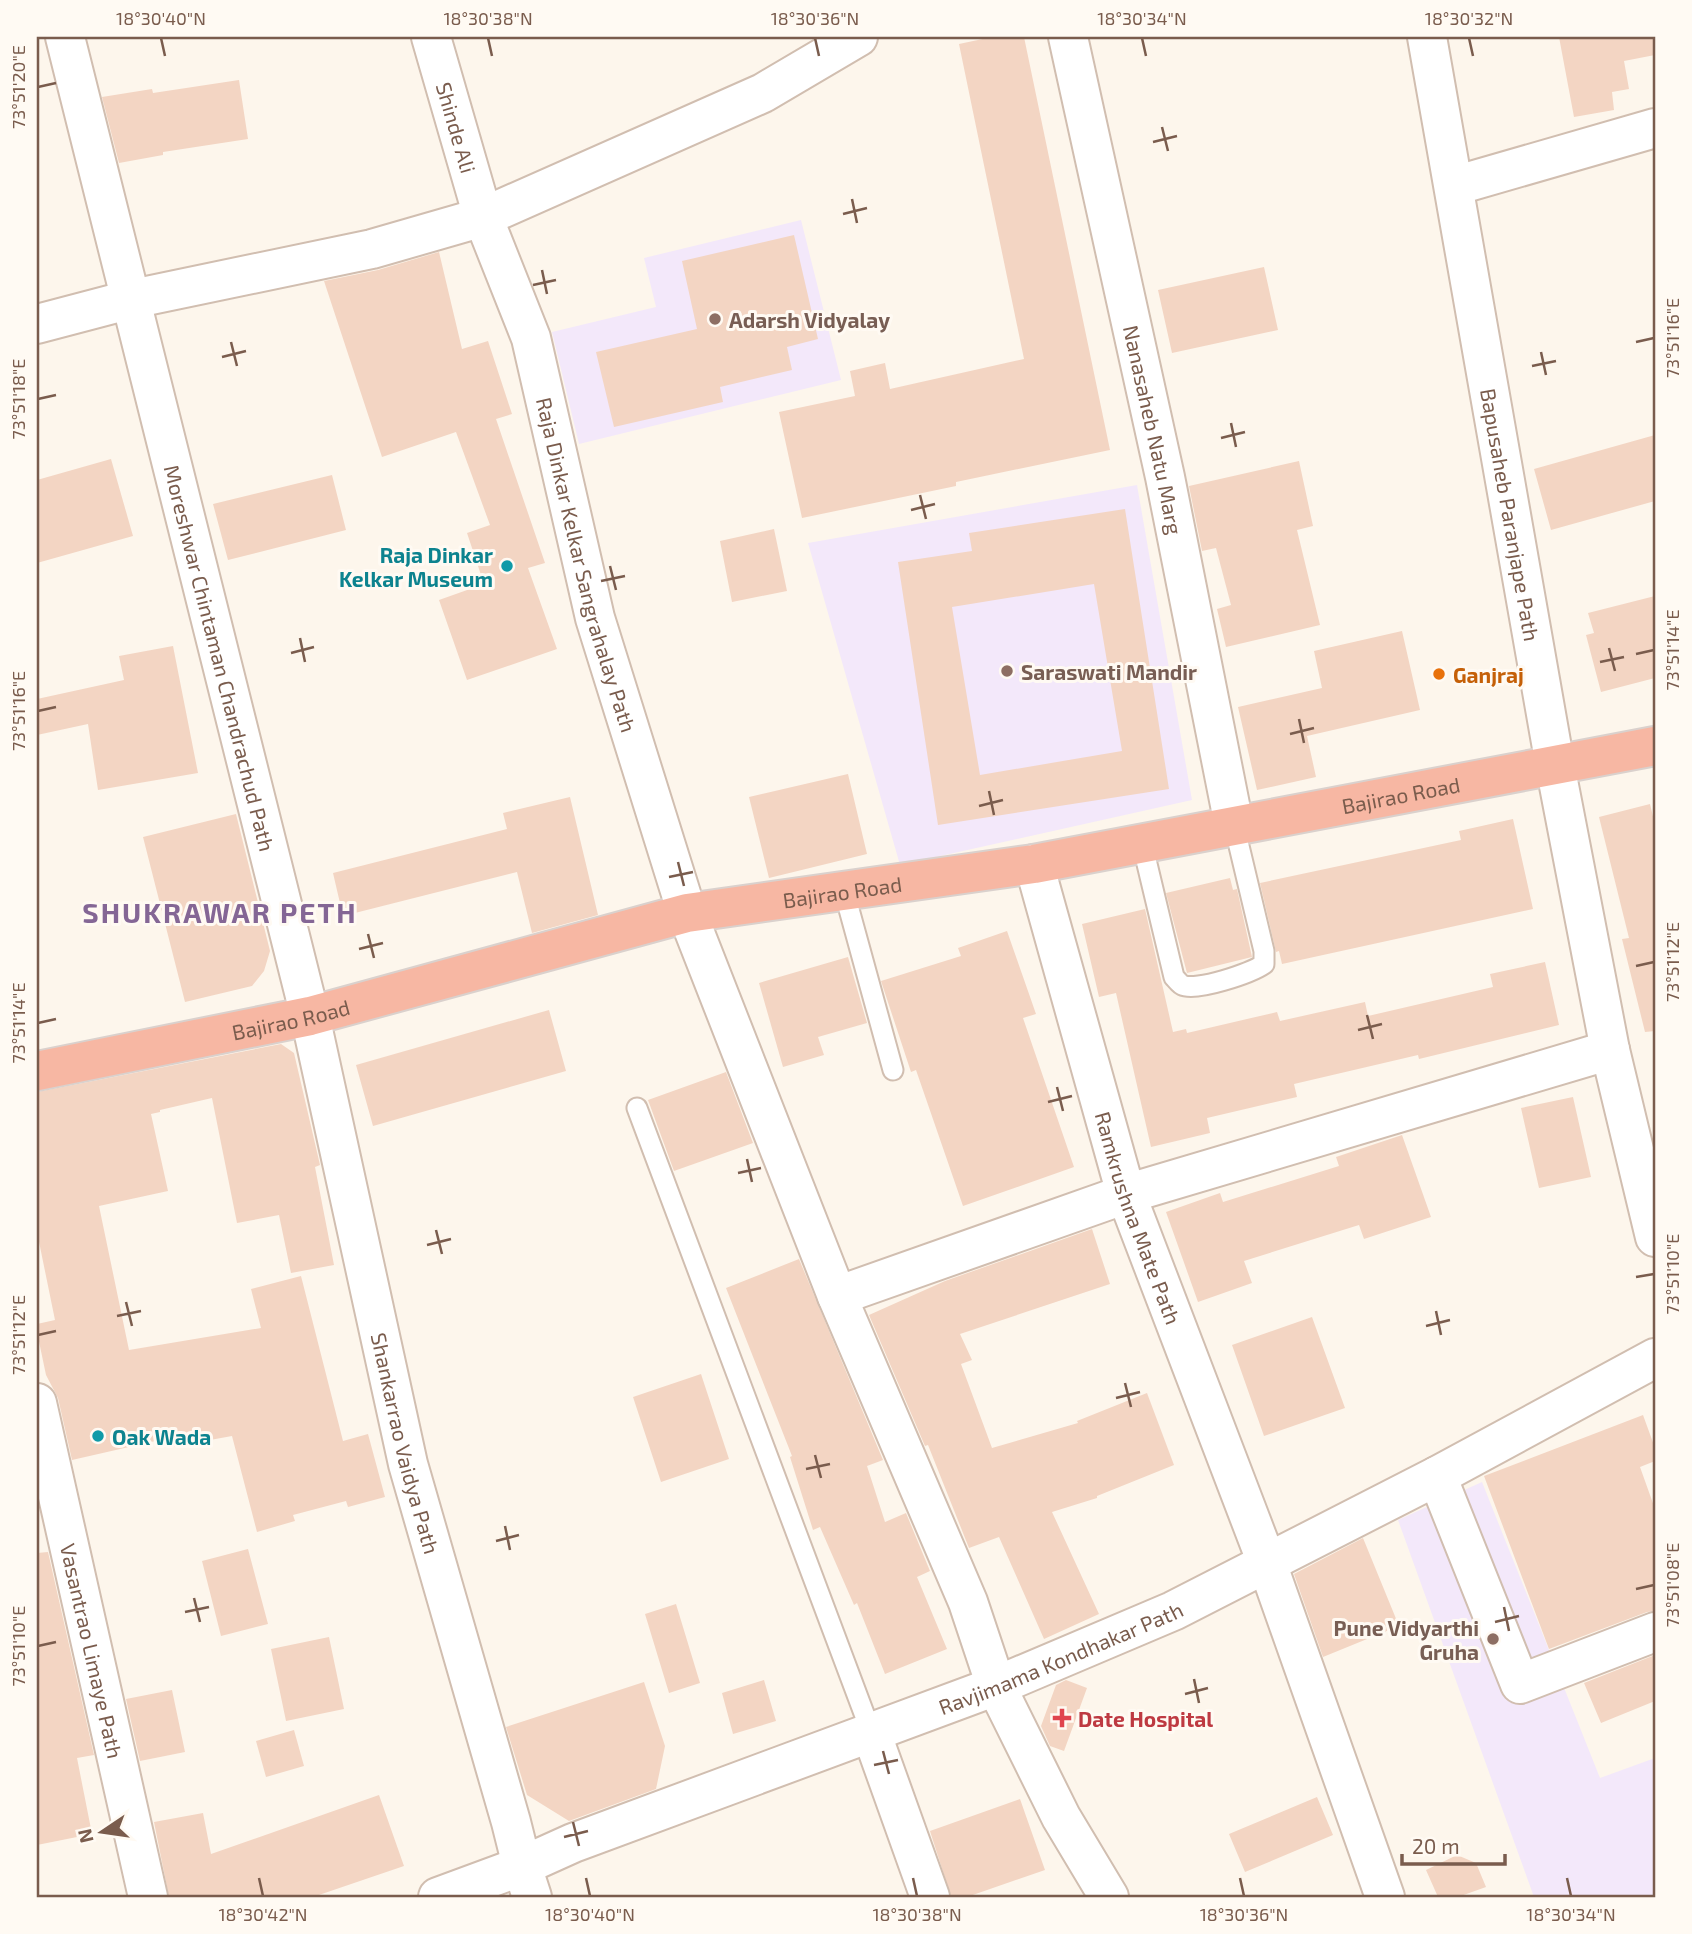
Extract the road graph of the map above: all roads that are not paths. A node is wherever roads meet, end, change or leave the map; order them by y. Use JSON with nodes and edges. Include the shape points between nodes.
{"nodes":[{"id":1,"x":65,"y":37,"type":"edge"},
{"id":2,"x":431,"y":37,"type":"edge"},
{"id":3,"x":855,"y":37,"type":"edge"},
{"id":4,"x":1068,"y":37,"type":"edge"},
{"id":5,"x":1427,"y":37,"type":"edge"},
{"id":6,"x":1655,"y":128,"type":"edge"},
{"id":7,"x":1454,"y":186,"type":"junction"},
{"id":8,"x":483,"y":217,"type":"junction"},
{"id":9,"x":132,"y":299,"type":"junction"},
{"id":10,"x":37,"y":324,"type":"edge"},
{"id":11,"x":1655,"y":746,"type":"edge"},
{"id":12,"x":1555,"y":765,"type":"junction"},
{"id":13,"x":1234,"y":825,"type":"junction"},
{"id":14,"x":1142,"y":843,"type":"junction"},
{"id":15,"x":1034,"y":864,"type":"junction"},
{"id":16,"x":844,"y":891,"type":"junction"},
{"id":17,"x":687,"y":913,"type":"junction"},
{"id":18,"x":310,"y":1016,"type":"junction"},
{"id":19,"x":1610,"y":1051,"type":"junction"},
{"id":20,"x":892,"y":1070,"type":"dead end"},
{"id":21,"x":37,"y":1071,"type":"edge"},
{"id":22,"x":637,"y":1108,"type":"dead end"},
{"id":23,"x":1126,"y":1194,"type":"junction"},
{"id":24,"x":1655,"y":1237,"type":"edge"},
{"id":25,"x":836,"y":1296,"type":"junction"},
{"id":26,"x":1655,"y":1358,"type":"edge"},
{"id":27,"x":37,"y":1403,"type":"edge"},
{"id":28,"x":1437,"y":1476,"type":"junction"},
{"id":29,"x":1267,"y":1563,"type":"junction"},
{"id":30,"x":1655,"y":1632,"type":"edge"},
{"id":31,"x":996,"y":1686,"type":"junction"},
{"id":32,"x":871,"y":1732,"type":"junction"},
{"id":33,"x":527,"y":1882,"type":"edge"},
{"id":34,"x":148,"y":1897,"type":"edge"},
{"id":35,"x":438,"y":1897,"type":"edge"},
{"id":36,"x":930,"y":1897,"type":"edge"},
{"id":37,"x":1109,"y":1897,"type":"edge"},
{"id":38,"x":1385,"y":1897,"type":"edge"}],
"edges":[{"from":1,"to":9,"type":"street","name":"Moreshwar Chintaman Chandrachud Path"},
{"from":2,"to":8,"type":"street","name":"Shinde Ali"},
{"from":3,"to":8,"type":"street","via":[[763,93]]},
{"from":4,"to":13,"type":"street","name":"Nanasaheb Natu Marg","via":[[1165,477]]},
{"from":5,"to":7,"type":"street","name":"Bapusaheb Paranjape Path"},
{"from":6,"to":7,"type":"street"},
{"from":7,"to":12,"type":"street","name":"Bapusaheb Paranjape Path"},
{"from":8,"to":9,"type":"street","via":[[372,249]]},
{"from":8,"to":17,"type":"street","name":"Raja Dinkar Kelkar Sangrahalay Path","via":[[531,338],[595,618]]},
{"from":9,"to":10,"type":"street"},
{"from":9,"to":18,"type":"street","name":"Moreshwar Chintaman Chandrachud Path"},
{"from":11,"to":12,"type":"highway","name":"Bajirao Road"},
{"from":12,"to":13,"type":"highway","name":"Bajirao Road"},
{"from":12,"to":19,"type":"street","name":"Bapusaheb Paranjape Path"},
{"from":13,"to":14,"type":"highway","name":"Bajirao Road"},
{"from":13,"to":14,"type":"lane","via":[[1264,964],[1195,987],[1182,985],[1174,977]]},
{"from":14,"to":15,"type":"highway","name":"Bajirao Road"},
{"from":15,"to":16,"type":"highway","name":"Bajirao Road"},
{"from":15,"to":23,"type":"street","name":"Ramkrushna Mate Path"},
{"from":16,"to":17,"type":"highway","name":"Bajirao Road"},
{"from":16,"to":20,"type":"lane"},
{"from":17,"to":18,"type":"highway","name":"Bajirao Road"},
{"from":17,"to":25,"type":"street","name":"Raja Dinkar Kelkar Sangrahalay Path"},
{"from":18,"to":21,"type":"highway","name":"Bajirao Road"},
{"from":18,"to":33,"type":"street","name":"Shankarrao Vaidya Path","via":[[408,1464]]},
{"from":19,"to":23,"type":"street"},
{"from":19,"to":24,"type":"street","name":"Bapusaheb Paranjape Path"},
{"from":22,"to":32,"type":"lane"},
{"from":23,"to":25,"type":"street"},
{"from":23,"to":29,"type":"street","name":"Ramkrushna Mate Path"},
{"from":25,"to":31,"type":"street","name":"Raja Dinkar Kelkar Sangrahalay Path","via":[[968,1602]]},
{"from":26,"to":28,"type":"street","name":"Ravjimama Kondhakar Path"},
{"from":27,"to":34,"type":"street","name":"Vasantrao Limaye Path"},
{"from":28,"to":29,"type":"street","name":"Ravjimama Kondhakar Path"},
{"from":28,"to":30,"type":"street","via":[[1520,1684]]},
{"from":29,"to":31,"type":"street","name":"Ravjimama Kondhakar Path","via":[[1173,1611]]},
{"from":29,"to":38,"type":"street","name":"Ramkrushna Mate Path"},
{"from":31,"to":32,"type":"street","name":"Ravjimama Kondhakar Path"},
{"from":31,"to":37,"type":"street","name":"Raja Dinkar Kelkar Sangrahalay Path","via":[[1061,1816]]},
{"from":32,"to":33,"type":"street","name":"Ravjimama Kondhakar Path","via":[[573,1843]]},
{"from":32,"to":36,"type":"street"},
{"from":33,"to":35,"type":"street","name":"Ravjimama Kondhakar Path"}]}
